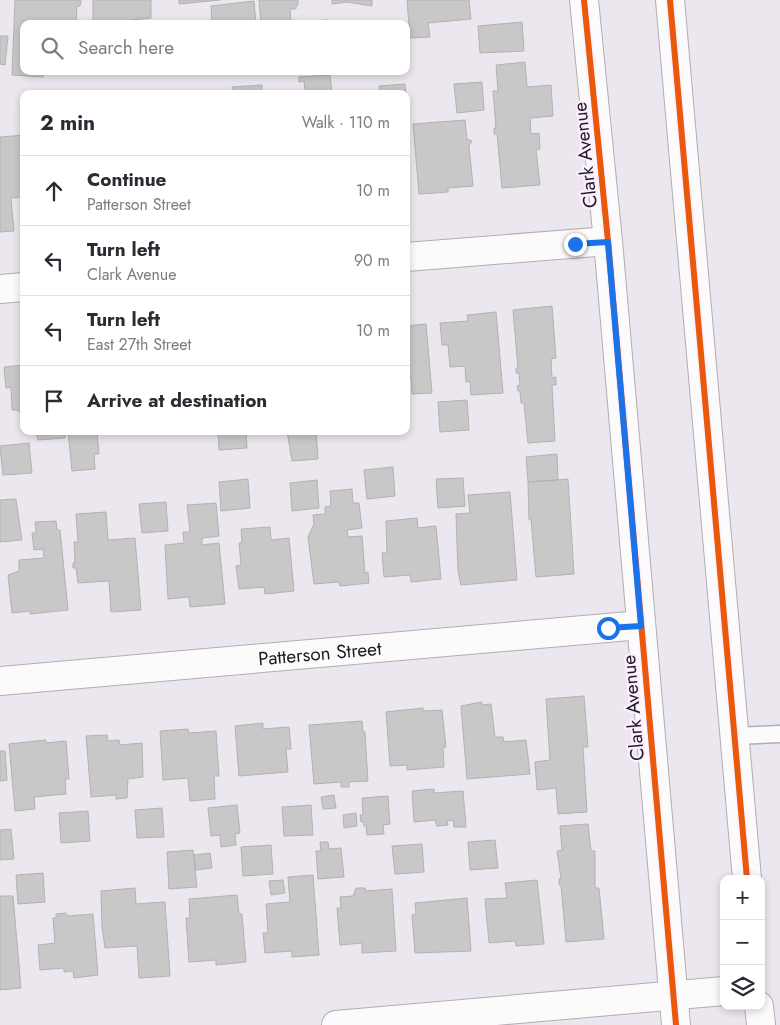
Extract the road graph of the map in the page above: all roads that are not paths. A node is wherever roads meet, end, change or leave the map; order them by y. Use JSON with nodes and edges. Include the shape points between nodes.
{"nodes":[{"id":1,"x":584,"y":0,"type":"edge"},
{"id":2,"x":670,"y":0,"type":"edge"},
{"id":3,"x":608,"y":242,"type":"junction"},
{"id":4,"x":410,"y":257,"type":"edge"},
{"id":5,"x":20,"y":287,"type":"edge"},
{"id":6,"x":0,"y":289,"type":"edge"},
{"id":7,"x":641,"y":626,"type":"junction"},
{"id":8,"x":0,"y":681,"type":"edge"},
{"id":9,"x":780,"y":734,"type":"edge"},
{"id":10,"x":734,"y":736,"type":"junction"},
{"id":11,"x":747,"y":875,"type":"edge"},
{"id":12,"x":720,"y":991,"type":"edge"},
{"id":13,"x":674,"y":997,"type":"junction"},
{"id":14,"x":760,"y":1010,"type":"edge"},
{"id":15,"x":336,"y":1025,"type":"edge"},
{"id":16,"x":676,"y":1025,"type":"edge"},
{"id":17,"x":761,"y":1025,"type":"edge"}],
"edges":[{"from":1,"to":3,"type":"street","name":"Clark Avenue"},
{"from":2,"to":10,"type":"street"},
{"from":3,"to":4,"type":"street"},
{"from":3,"to":7,"type":"street","name":"Clark Avenue"},
{"from":5,"to":6,"type":"street"},
{"from":7,"to":8,"type":"street","name":"Patterson Street"},
{"from":7,"to":13,"type":"street","name":"Clark Avenue"},
{"from":9,"to":10,"type":"lane"},
{"from":10,"to":11,"type":"street"},
{"from":12,"to":13,"type":"street"},
{"from":13,"to":15,"type":"street"},
{"from":13,"to":16,"type":"street","name":"Clark Avenue"},
{"from":14,"to":17,"type":"street"}]}
